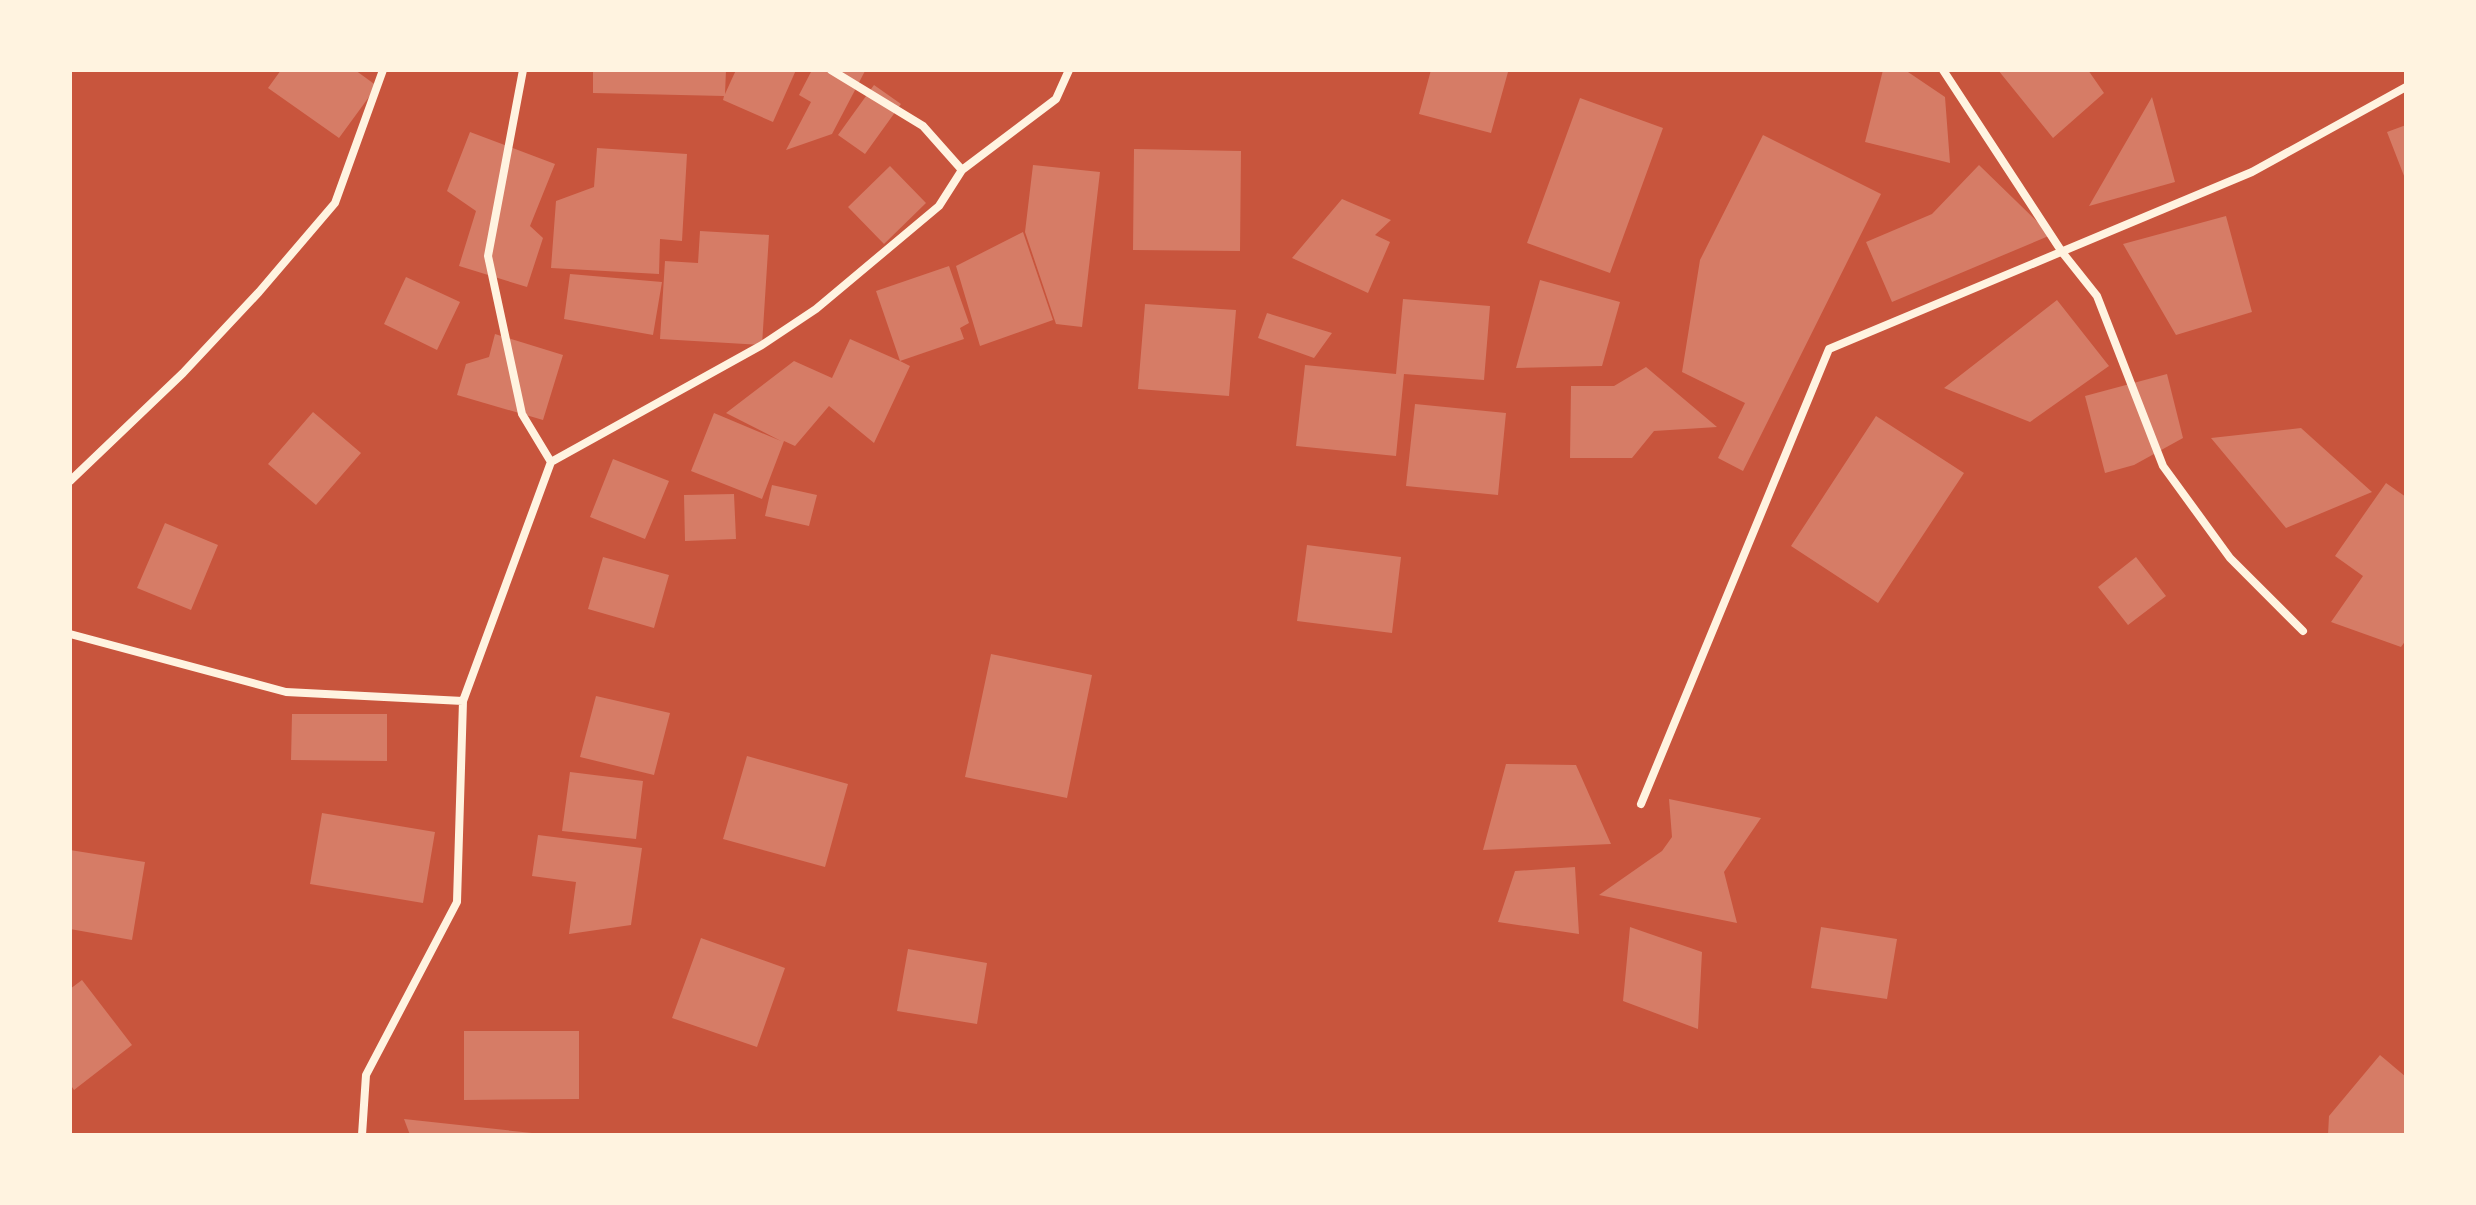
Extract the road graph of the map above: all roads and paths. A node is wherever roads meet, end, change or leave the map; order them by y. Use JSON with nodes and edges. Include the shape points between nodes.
{"nodes":[{"id":1,"x":383,"y":70,"type":"edge"},
{"id":2,"x":523,"y":70,"type":"edge"},
{"id":3,"x":831,"y":70,"type":"edge"},
{"id":4,"x":1069,"y":70,"type":"edge"},
{"id":5,"x":1943,"y":70,"type":"edge"},
{"id":6,"x":2406,"y":87,"type":"edge"},
{"id":7,"x":962,"y":170,"type":"junction"},
{"id":8,"x":2062,"y":252,"type":"junction"},
{"id":9,"x":551,"y":462,"type":"junction"},
{"id":10,"x":70,"y":481,"type":"edge"},
{"id":11,"x":2303,"y":631,"type":"dead end"},
{"id":12,"x":70,"y":634,"type":"edge"},
{"id":13,"x":463,"y":701,"type":"junction"},
{"id":14,"x":1641,"y":804,"type":"dead end"},
{"id":15,"x":362,"y":1135,"type":"edge"}],
"edges":[{"from":1,"to":10,"type":"street","via":[[335,203],[183,373]]},
{"from":2,"to":9,"type":"street","via":[[488,256],[522,414]]},
{"from":3,"to":7,"type":"street","via":[[923,126]]},
{"from":4,"to":7,"type":"street","via":[[1056,99]]},
{"from":5,"to":8,"type":"street"},
{"from":6,"to":8,"type":"street","via":[[2252,172]]},
{"from":7,"to":9,"type":"street","via":[[939,206],[816,309],[762,345]]},
{"from":8,"to":11,"type":"street","via":[[2097,296],[2163,466],[2230,558]]},
{"from":8,"to":14,"type":"street","via":[[1829,349]]},
{"from":9,"to":13,"type":"street"},
{"from":12,"to":13,"type":"street","via":[[286,692]]},
{"from":13,"to":15,"type":"street","via":[[457,902],[366,1075]]}]}
